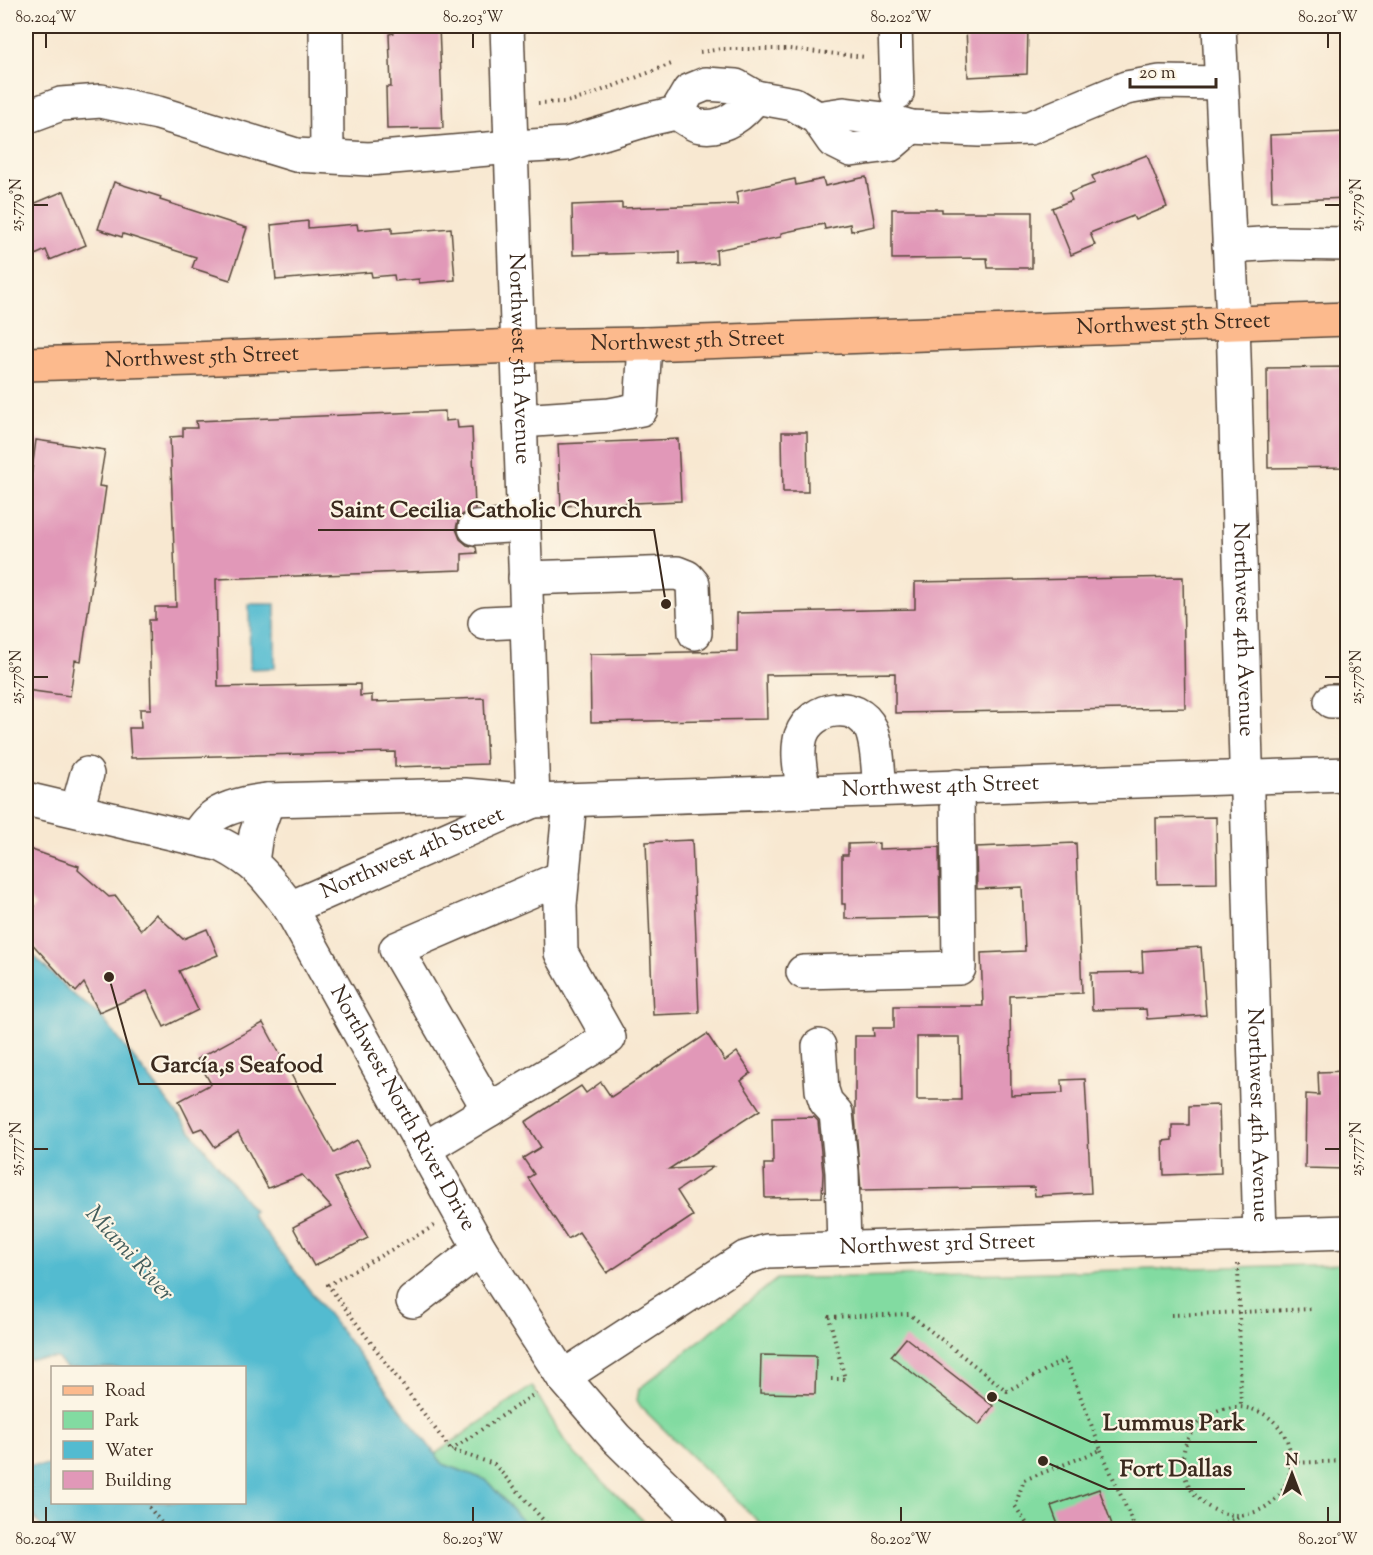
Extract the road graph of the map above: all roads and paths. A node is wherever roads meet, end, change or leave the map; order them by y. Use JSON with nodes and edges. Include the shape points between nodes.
{"nodes":[{"id":1,"x":326,"y":26,"type":"edge"},
{"id":2,"x":507,"y":26,"type":"edge"},
{"id":3,"x":895,"y":26,"type":"edge"},
{"id":4,"x":1219,"y":26,"type":"edge"},
{"id":5,"x":1221,"y":83,"type":"junction"},
{"id":6,"x":897,"y":93,"type":"dead end"},
{"id":7,"x":26,"y":117,"type":"edge"},
{"id":8,"x":512,"y":147,"type":"junction"},
{"id":9,"x":327,"y":156,"type":"junction"},
{"id":10,"x":1347,"y":244,"type":"edge"},
{"id":11,"x":1229,"y":246,"type":"junction"},
{"id":12,"x":1347,"y":319,"type":"edge"},
{"id":13,"x":1233,"y":322,"type":"junction"},
{"id":14,"x":645,"y":344,"type":"junction"},
{"id":15,"x":517,"y":346,"type":"junction"},
{"id":16,"x":26,"y":364,"type":"edge"},
{"id":17,"x":520,"y":421,"type":"junction"},
{"id":18,"x":524,"y":525,"type":"junction"},
{"id":19,"x":476,"y":528,"type":"dead end"},
{"id":20,"x":525,"y":578,"type":"junction"},
{"id":21,"x":527,"y":621,"type":"junction"},
{"id":22,"x":485,"y":623,"type":"dead end"},
{"id":23,"x":696,"y":633,"type":"dead end"},
{"id":24,"x":87,"y":774,"type":"dead end"},
{"id":25,"x":1347,"y":774,"type":"edge"},
{"id":26,"x":1247,"y":776,"type":"junction"},
{"id":27,"x":957,"y":786,"type":"junction"},
{"id":28,"x":880,"y":789,"type":"junction"},
{"id":29,"x":804,"y":792,"type":"junction"},
{"id":30,"x":26,"y":799,"type":"edge"},
{"id":31,"x":268,"y":800,"type":"junction"},
{"id":32,"x":570,"y":800,"type":"junction"},
{"id":33,"x":533,"y":801,"type":"junction"},
{"id":34,"x":77,"y":810,"type":"junction"},
{"id":35,"x":195,"y":838,"type":"junction"},
{"id":36,"x":252,"y":862,"type":"junction"},
{"id":37,"x":563,"y":877,"type":"junction"},
{"id":38,"x":290,"y":908,"type":"junction"},
{"id":39,"x":803,"y":972,"type":"dead end"},
{"id":40,"x":819,"y":1046,"type":"dead end"},
{"id":41,"x":489,"y":1110,"type":"junction"},
{"id":42,"x":424,"y":1149,"type":"junction"},
{"id":43,"x":437,"y":1224,"type":"dead end"},
{"id":44,"x":1347,"y":1232,"type":"edge"},
{"id":45,"x":1260,"y":1235,"type":"junction"},
{"id":46,"x":844,"y":1248,"type":"junction"},
{"id":47,"x":480,"y":1249,"type":"junction"},
{"id":48,"x":1238,"y":1262,"type":"dead end"},
{"id":49,"x":413,"y":1301,"type":"dead end"},
{"id":50,"x":1312,"y":1309,"type":"dead end"},
{"id":51,"x":1240,"y":1312,"type":"junction"},
{"id":52,"x":1171,"y":1315,"type":"dead end"},
{"id":53,"x":831,"y":1379,"type":"dead end"},
{"id":54,"x":551,"y":1384,"type":"junction"},
{"id":55,"x":1241,"y":1407,"type":"junction"},
{"id":56,"x":451,"y":1450,"type":"junction"},
{"id":57,"x":1101,"y":1450,"type":"junction"},
{"id":58,"x":1347,"y":1461,"type":"edge"},
{"id":59,"x":1292,"y":1463,"type":"junction"},
{"id":60,"x":148,"y":1508,"type":"dead end"},
{"id":61,"x":1247,"y":1514,"type":"junction"},
{"id":62,"x":167,"y":1530,"type":"edge"},
{"id":63,"x":552,"y":1530,"type":"edge"},
{"id":64,"x":710,"y":1530,"type":"edge"},
{"id":65,"x":1031,"y":1530,"type":"edge"},
{"id":66,"x":1136,"y":1530,"type":"edge"},
{"id":67,"x":1209,"y":1530,"type":"edge"}],
"edges":[{"from":1,"to":9,"type":"street"},
{"from":2,"to":8,"type":"street","name":"Northwest 5th Avenue"},
{"from":3,"to":6,"type":"street"},
{"from":4,"to":5,"type":"street","name":"Northwest 4th Avenue"},
{"from":5,"to":8,"type":"street","via":[[1160,82],[1126,88],[1030,128],[911,127],[890,145],[851,150],[833,141],[817,118],[794,104],[755,97],[746,110],[722,125],[700,127],[676,113],[567,144]]},
{"from":5,"to":11,"type":"street","name":"Northwest 4th Avenue"},
{"from":7,"to":9,"type":"street","via":[[61,104],[101,101],[158,113],[296,155]]},
{"from":8,"to":9,"type":"street","via":[[369,159]]},
{"from":8,"to":15,"type":"street","name":"Northwest 5th Avenue"},
{"from":10,"to":11,"type":"street"},
{"from":11,"to":13,"type":"street","name":"Northwest 4th Avenue"},
{"from":12,"to":13,"type":"main road","name":"Northwest 5th Street"},
{"from":13,"to":14,"type":"main road","name":"Northwest 5th Street"},
{"from":13,"to":26,"type":"street","name":"Northwest 4th Avenue"},
{"from":14,"to":15,"type":"main road","name":"Northwest 5th Street"},
{"from":14,"to":17,"type":"street","via":[[641,409]]},
{"from":15,"to":16,"type":"main road","name":"Northwest 5th Street"},
{"from":15,"to":17,"type":"street","name":"Northwest 5th Avenue"},
{"from":17,"to":18,"type":"street","name":"Northwest 5th Avenue"},
{"from":18,"to":19,"type":"street"},
{"from":18,"to":20,"type":"street","name":"Northwest 5th Avenue"},
{"from":20,"to":21,"type":"street","name":"Northwest 5th Avenue"},
{"from":20,"to":23,"type":"street","via":[[677,573],[693,584]]},
{"from":21,"to":22,"type":"street"},
{"from":21,"to":33,"type":"street","name":"Northwest 5th Avenue"},
{"from":24,"to":34,"type":"street"},
{"from":25,"to":26,"type":"street","name":"Northwest 4th Street"},
{"from":26,"to":27,"type":"street","name":"Northwest 4th Street"},
{"from":26,"to":45,"type":"street","name":"Northwest 4th Avenue"},
{"from":27,"to":28,"type":"street","name":"Northwest 4th Street"},
{"from":27,"to":39,"type":"street","via":[[959,968]]},
{"from":28,"to":29,"type":"street","name":"Northwest 4th Street"},
{"from":28,"to":29,"type":"street","via":[[872,730],[857,714],[843,709],[816,716],[801,737],[799,763]]},
{"from":29,"to":32,"type":"street","name":"Northwest 4th Street"},
{"from":30,"to":34,"type":"street","name":"Northwest North River Drive"},
{"from":31,"to":33,"type":"street","name":"Northwest 4th Street","via":[[465,795]]},
{"from":31,"to":35,"type":"street","name":"Northwest 4th Street","via":[[227,809],[210,819]]},
{"from":31,"to":36,"type":"street","via":[[256,834]]},
{"from":32,"to":33,"type":"street","name":"Northwest 4th Street"},
{"from":32,"to":37,"type":"street"},
{"from":33,"to":38,"type":"street","name":"Northwest 4th Street"},
{"from":34,"to":35,"type":"street","name":"Northwest North River Drive"},
{"from":35,"to":36,"type":"street","name":"Northwest North River Drive","via":[[222,845]]},
{"from":36,"to":38,"type":"street","name":"Northwest North River Drive"},
{"from":37,"to":41,"type":"street","via":[[561,953],[609,1038]]},
{"from":37,"to":41,"type":"street","via":[[396,949]]},
{"from":38,"to":42,"type":"street","name":"Northwest North River Drive"},
{"from":40,"to":46,"type":"street","via":[[822,1090],[836,1113]]},
{"from":41,"to":42,"type":"street"},
{"from":42,"to":47,"type":"street","name":"Northwest North River Drive"},
{"from":43,"to":56,"type":"path","via":[[328,1285]]},
{"from":44,"to":45,"type":"street","name":"Northwest 3rd Street"},
{"from":45,"to":46,"type":"street","name":"Northwest 3rd Street"},
{"from":46,"to":54,"type":"street","name":"Northwest 3rd Street","via":[[754,1254]]},
{"from":47,"to":49,"type":"street"},
{"from":47,"to":54,"type":"street","name":"Northwest North River Drive"},
{"from":48,"to":51,"type":"path"},
{"from":50,"to":51,"type":"path"},
{"from":51,"to":52,"type":"path"},
{"from":51,"to":55,"type":"path"},
{"from":53,"to":57,"type":"path","via":[[846,1379],[829,1317],[909,1314],[1007,1391],[1066,1359]]},
{"from":54,"to":56,"type":"path"},
{"from":54,"to":64,"type":"street","name":"Northwest North River Drive","via":[[616,1438]]},
{"from":55,"to":59,"type":"path","via":[[1266,1415],[1280,1428],[1289,1444]]},
{"from":55,"to":61,"type":"path","via":[[1215,1412],[1200,1421],[1184,1451],[1184,1468],[1189,1485],[1212,1509]]},
{"from":56,"to":63,"type":"path","via":[[494,1464]]},
{"from":57,"to":65,"type":"path","via":[[1024,1480],[1015,1506]]},
{"from":57,"to":66,"type":"path"},
{"from":58,"to":59,"type":"path"},
{"from":59,"to":61,"type":"path","via":[[1288,1481],[1278,1497]]},
{"from":60,"to":62,"type":"path"},
{"from":61,"to":67,"type":"path"}]}
